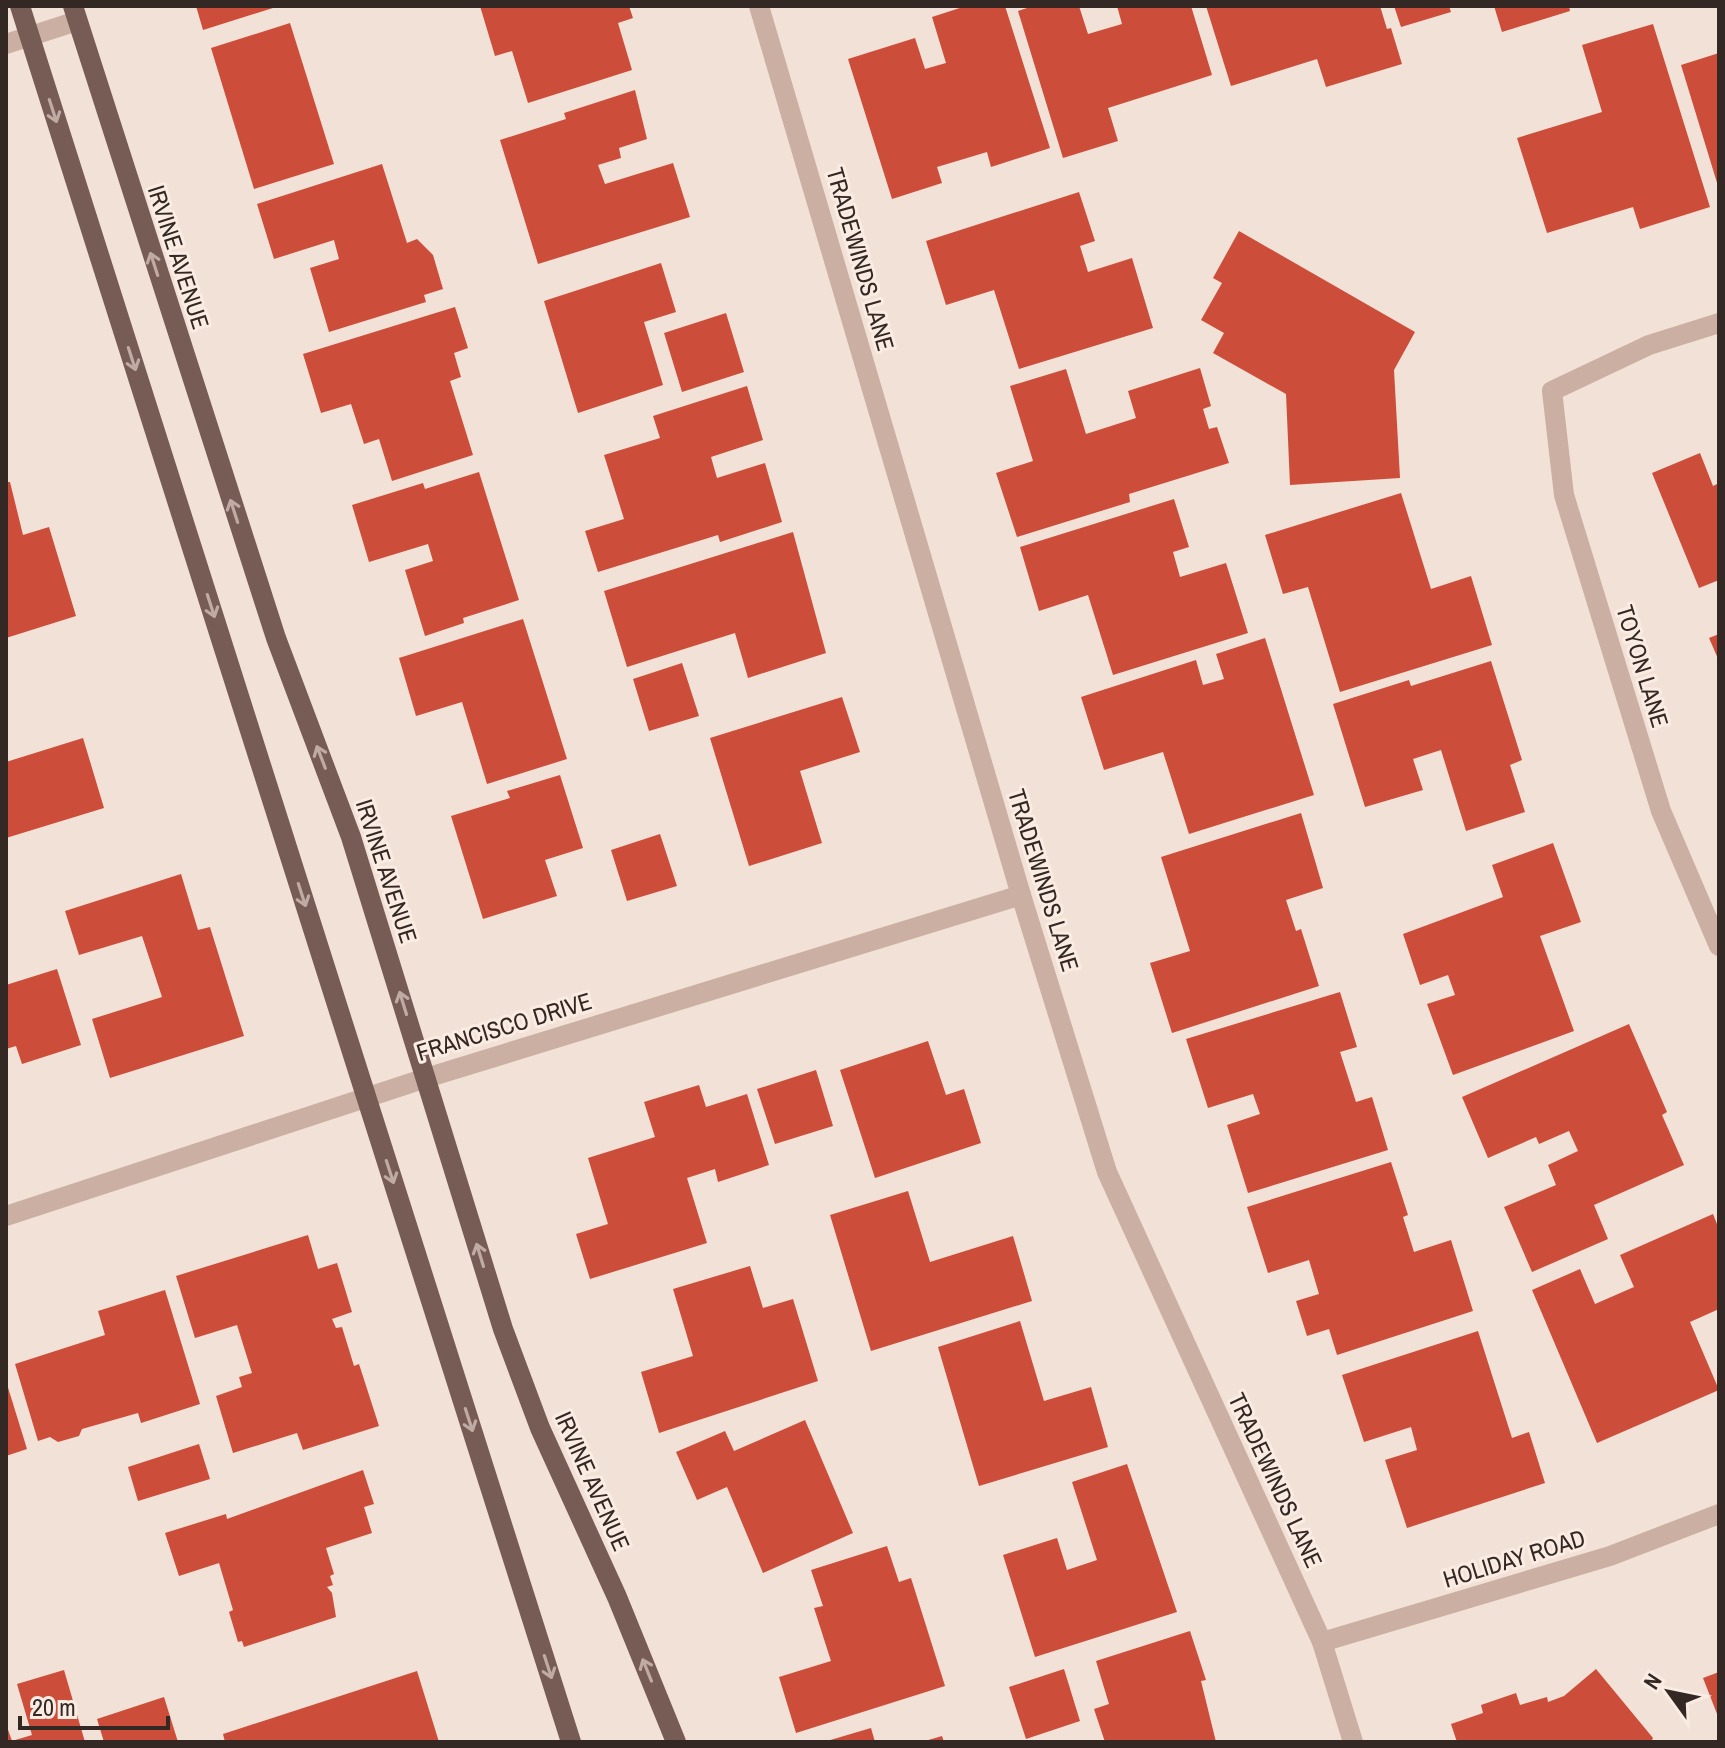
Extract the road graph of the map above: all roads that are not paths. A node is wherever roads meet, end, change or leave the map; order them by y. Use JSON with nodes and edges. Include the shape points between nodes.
{"nodes":[{"id":1,"x":20,"y":6,"type":"edge"},
{"id":2,"x":759,"y":6,"type":"edge"},
{"id":3,"x":75,"y":13,"type":"edge"},
{"id":4,"x":29,"y":36,"type":"junction"},
{"id":5,"x":6,"y":44,"type":"edge"},
{"id":6,"x":1719,"y":323,"type":"edge"},
{"id":7,"x":1021,"y":895,"type":"junction"},
{"id":8,"x":1719,"y":946,"type":"edge"},
{"id":9,"x":426,"y":1078,"type":"junction"},
{"id":10,"x":367,"y":1097,"type":"junction"},
{"id":11,"x":6,"y":1216,"type":"edge"},
{"id":12,"x":1719,"y":1514,"type":"edge"},
{"id":13,"x":1322,"y":1642,"type":"junction"},
{"id":14,"x":571,"y":1742,"type":"edge"},
{"id":15,"x":676,"y":1742,"type":"edge"},
{"id":16,"x":1353,"y":1742,"type":"edge"}],
"edges":[{"from":1,"to":4,"type":"main road"},
{"from":2,"to":7,"type":"street","name":"TRADEWINDS LANE"},
{"from":3,"to":4,"type":"street"},
{"from":9,"to":3,"type":"main road","name":"IRVINE AVENUE","one_way":true,"via":[[351,837],[261,594]]},
{"from":4,"to":5,"type":"street"},
{"from":4,"to":10,"type":"main road","one_way":true},
{"from":6,"to":8,"type":"street","name":"TOYON LANE","via":[[1649,345],[1552,391],[1564,495],[1661,811]]},
{"from":7,"to":9,"type":"street","name":"FRANCISCO DRIVE"},
{"from":7,"to":13,"type":"street","name":"TRADEWINDS LANE","via":[[1107,1172]]},
{"from":9,"to":10,"type":"street","name":"FRANCISCO DRIVE"},
{"from":15,"to":9,"type":"main road","name":"IRVINE AVENUE","one_way":true,"via":[[540,1428],[503,1329]]},
{"from":10,"to":11,"type":"street","name":"FRANCISCO DRIVE"},
{"from":10,"to":14,"type":"main road","one_way":true},
{"from":12,"to":13,"type":"street","name":"HOLIDAY ROAD","via":[[1610,1556]]},
{"from":13,"to":16,"type":"street","name":"TRADEWINDS LANE"}]}
